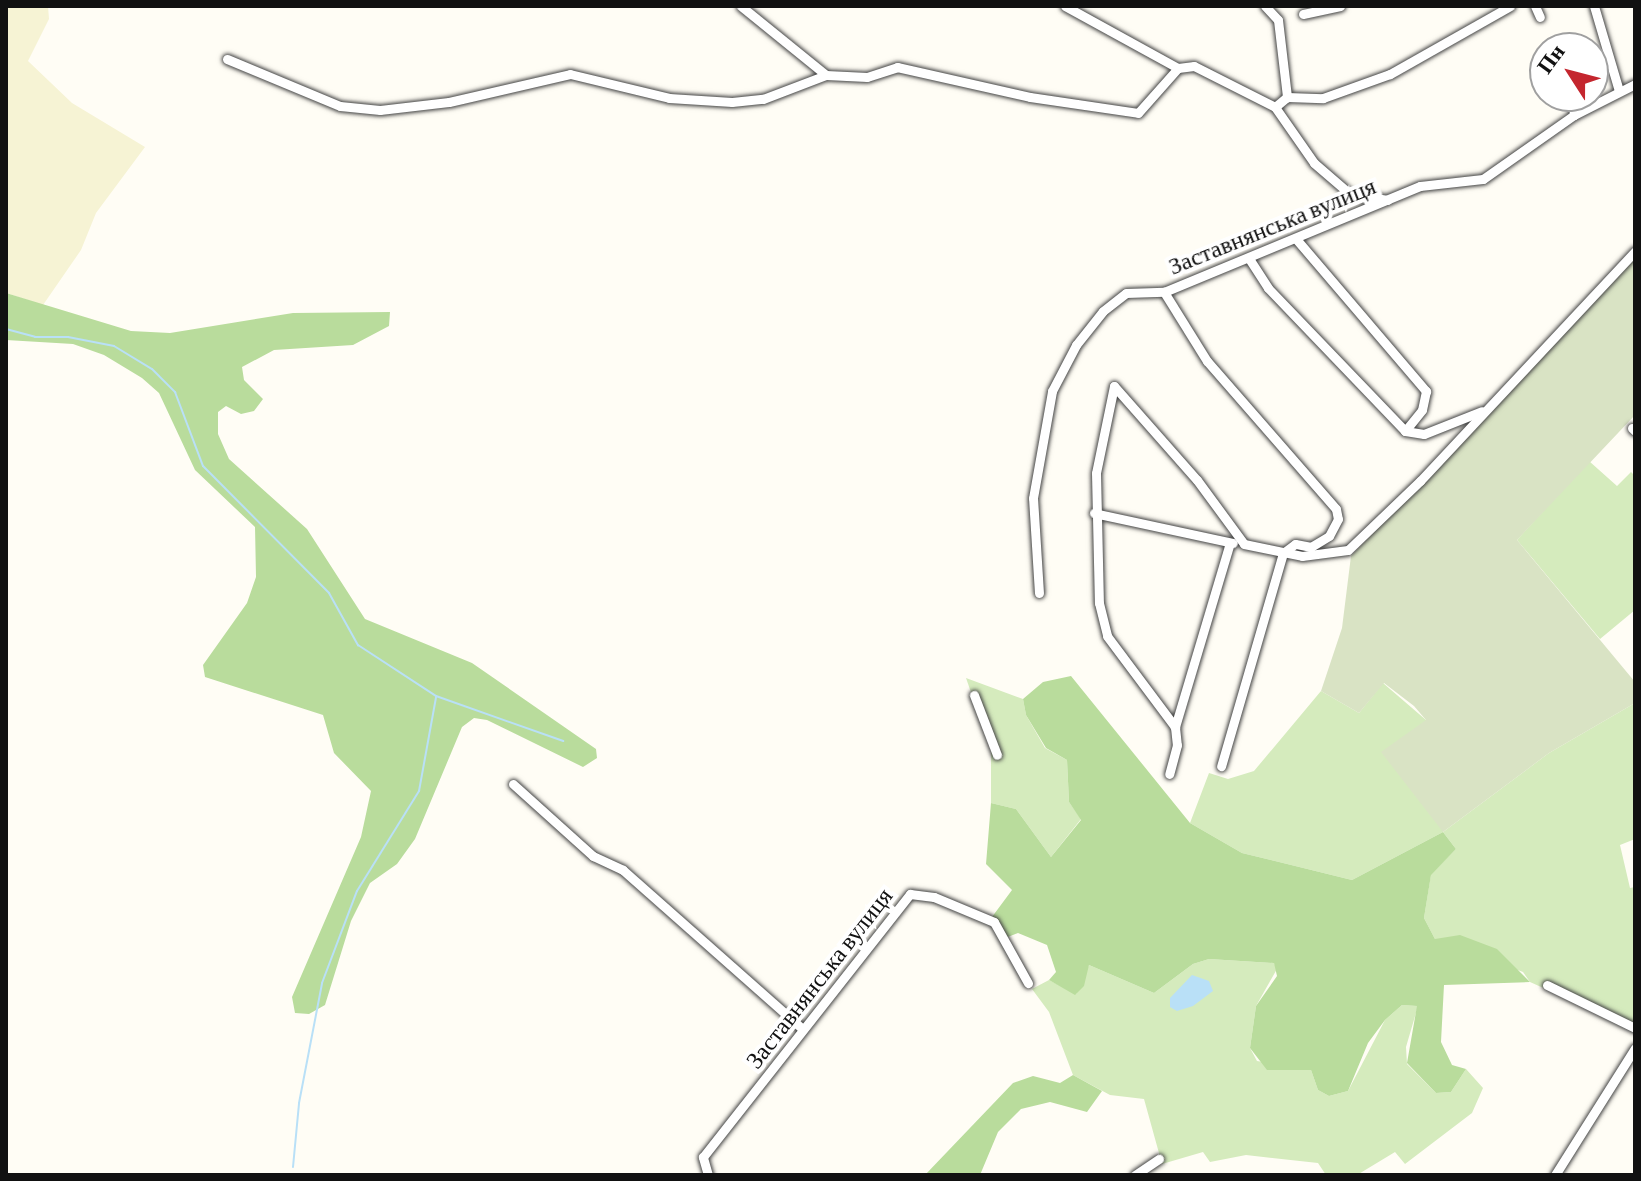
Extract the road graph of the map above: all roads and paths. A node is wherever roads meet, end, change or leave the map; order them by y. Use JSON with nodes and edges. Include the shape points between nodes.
{"nodes":[{"id":1,"x":741,"y":6,"type":"edge"},
{"id":2,"x":1065,"y":6,"type":"edge"},
{"id":3,"x":1265,"y":6,"type":"edge"},
{"id":4,"x":1340,"y":6,"type":"edge"},
{"id":5,"x":1510,"y":6,"type":"edge"},
{"id":6,"x":1535,"y":6,"type":"edge"},
{"id":7,"x":1594,"y":6,"type":"edge"},
{"id":8,"x":1303,"y":14,"type":"dead end"},
{"id":9,"x":1540,"y":17,"type":"dead end"},
{"id":10,"x":227,"y":59,"type":"dead end"},
{"id":11,"x":1178,"y":68,"type":"junction"},
{"id":12,"x":826,"y":75,"type":"junction"},
{"id":13,"x":1635,"y":84,"type":"edge"},
{"id":14,"x":1619,"y":91,"type":"junction"},
{"id":15,"x":1287,"y":97,"type":"junction"},
{"id":16,"x":1275,"y":107,"type":"junction"},
{"id":17,"x":1574,"y":112,"type":"edge"},
{"id":18,"x":1574,"y":115,"type":"junction"},
{"id":19,"x":1388,"y":200,"type":"junction"},
{"id":20,"x":1297,"y":240,"type":"junction"},
{"id":21,"x":1635,"y":251,"type":"edge"},
{"id":22,"x":1250,"y":260,"type":"junction"},
{"id":23,"x":1164,"y":292,"type":"junction"},
{"id":24,"x":1485,"y":409,"type":"junction"},
{"id":25,"x":1405,"y":431,"type":"junction"},
{"id":26,"x":1094,"y":513,"type":"junction"},
{"id":27,"x":1230,"y":543,"type":"junction"},
{"id":28,"x":1244,"y":544,"type":"junction"},
{"id":29,"x":1283,"y":553,"type":"junction"},
{"id":30,"x":1039,"y":593,"type":"dead end"},
{"id":31,"x":974,"y":695,"type":"dead end"},
{"id":32,"x":1175,"y":727,"type":"junction"},
{"id":33,"x":997,"y":755,"type":"dead end"},
{"id":34,"x":1221,"y":766,"type":"dead end"},
{"id":35,"x":1169,"y":774,"type":"dead end"},
{"id":36,"x":513,"y":784,"type":"dead end"},
{"id":37,"x":1028,"y":983,"type":"dead end"},
{"id":38,"x":1547,"y":985,"type":"dead end"},
{"id":39,"x":1635,"y":1028,"type":"edge"},
{"id":40,"x":803,"y":1029,"type":"junction"},
{"id":41,"x":1635,"y":1048,"type":"edge"},
{"id":42,"x":1159,"y":1159,"type":"dead end"},
{"id":43,"x":708,"y":1175,"type":"edge"},
{"id":44,"x":1135,"y":1175,"type":"edge"},
{"id":45,"x":1555,"y":1175,"type":"edge"}],
"edges":[{"from":1,"to":12,"type":"street"},
{"from":2,"to":11,"type":"street"},
{"from":3,"to":15,"type":"street","via":[[1278,20]]},
{"from":4,"to":8,"type":"street"},
{"from":5,"to":15,"type":"street","via":[[1350,91],[1305,101]]},
{"from":6,"to":9,"type":"street"},
{"from":7,"to":14,"type":"street"},
{"from":10,"to":12,"type":"street","via":[[340,106],[380,110],[449,102],[563,75],[701,102],[763,99]]},
{"from":11,"to":12,"type":"street","via":[[1148,106],[1121,113],[897,67],[867,77]]},
{"from":11,"to":16,"type":"street","via":[[1210,70]]},
{"from":13,"to":14,"type":"street","name":"Заставнянська вулиця"},
{"from":14,"to":18,"type":"street","name":"Заставнянська вулиця"},
{"from":15,"to":16,"type":"street"},
{"from":16,"to":19,"type":"street","via":[[1336,185],[1365,199]]},
{"from":17,"to":18,"type":"street"},
{"from":18,"to":19,"type":"street","name":"Заставнянська вулиця","via":[[1483,179],[1420,186]]},
{"from":19,"to":20,"type":"street","name":"Заставнянська вулиця"},
{"from":20,"to":22,"type":"street","name":"Заставнянська вулиця"},
{"from":20,"to":25,"type":"street","via":[[1426,391],[1422,410]]},
{"from":21,"to":24,"type":"street"},
{"from":22,"to":23,"type":"street","name":"Заставнянська вулиця"},
{"from":22,"to":25,"type":"street","via":[[1268,288]]},
{"from":23,"to":29,"type":"street","via":[[1207,361],[1336,509],[1338,519],[1329,536],[1311,547],[1295,544]]},
{"from":23,"to":30,"type":"street","name":"Заставнянська вулиця","via":[[1126,293],[1116,300],[1090,324],[1061,371],[1033,498]]},
{"from":24,"to":25,"type":"street","via":[[1424,434]]},
{"from":24,"to":29,"type":"street","via":[[1363,540],[1326,555]]},
{"from":26,"to":27,"type":"street"},
{"from":26,"to":28,"type":"street","via":[[1096,473],[1114,386],[1197,480]]},
{"from":26,"to":32,"type":"street","via":[[1099,603],[1107,636]]},
{"from":27,"to":28,"type":"street"},
{"from":27,"to":32,"type":"street"},
{"from":28,"to":29,"type":"street"},
{"from":29,"to":34,"type":"street"},
{"from":31,"to":33,"type":"street"},
{"from":32,"to":35,"type":"street","via":[[1177,745]]},
{"from":36,"to":40,"type":"street","via":[[593,856],[623,870]]},
{"from":37,"to":40,"type":"street","name":"Заставнянська вулиця","via":[[994,922],[934,897],[910,894]]},
{"from":38,"to":39,"type":"street"},
{"from":40,"to":43,"type":"street","name":"Заставнянська вулиця","via":[[703,1157]]},
{"from":41,"to":45,"type":"street"},
{"from":42,"to":44,"type":"street"}]}
